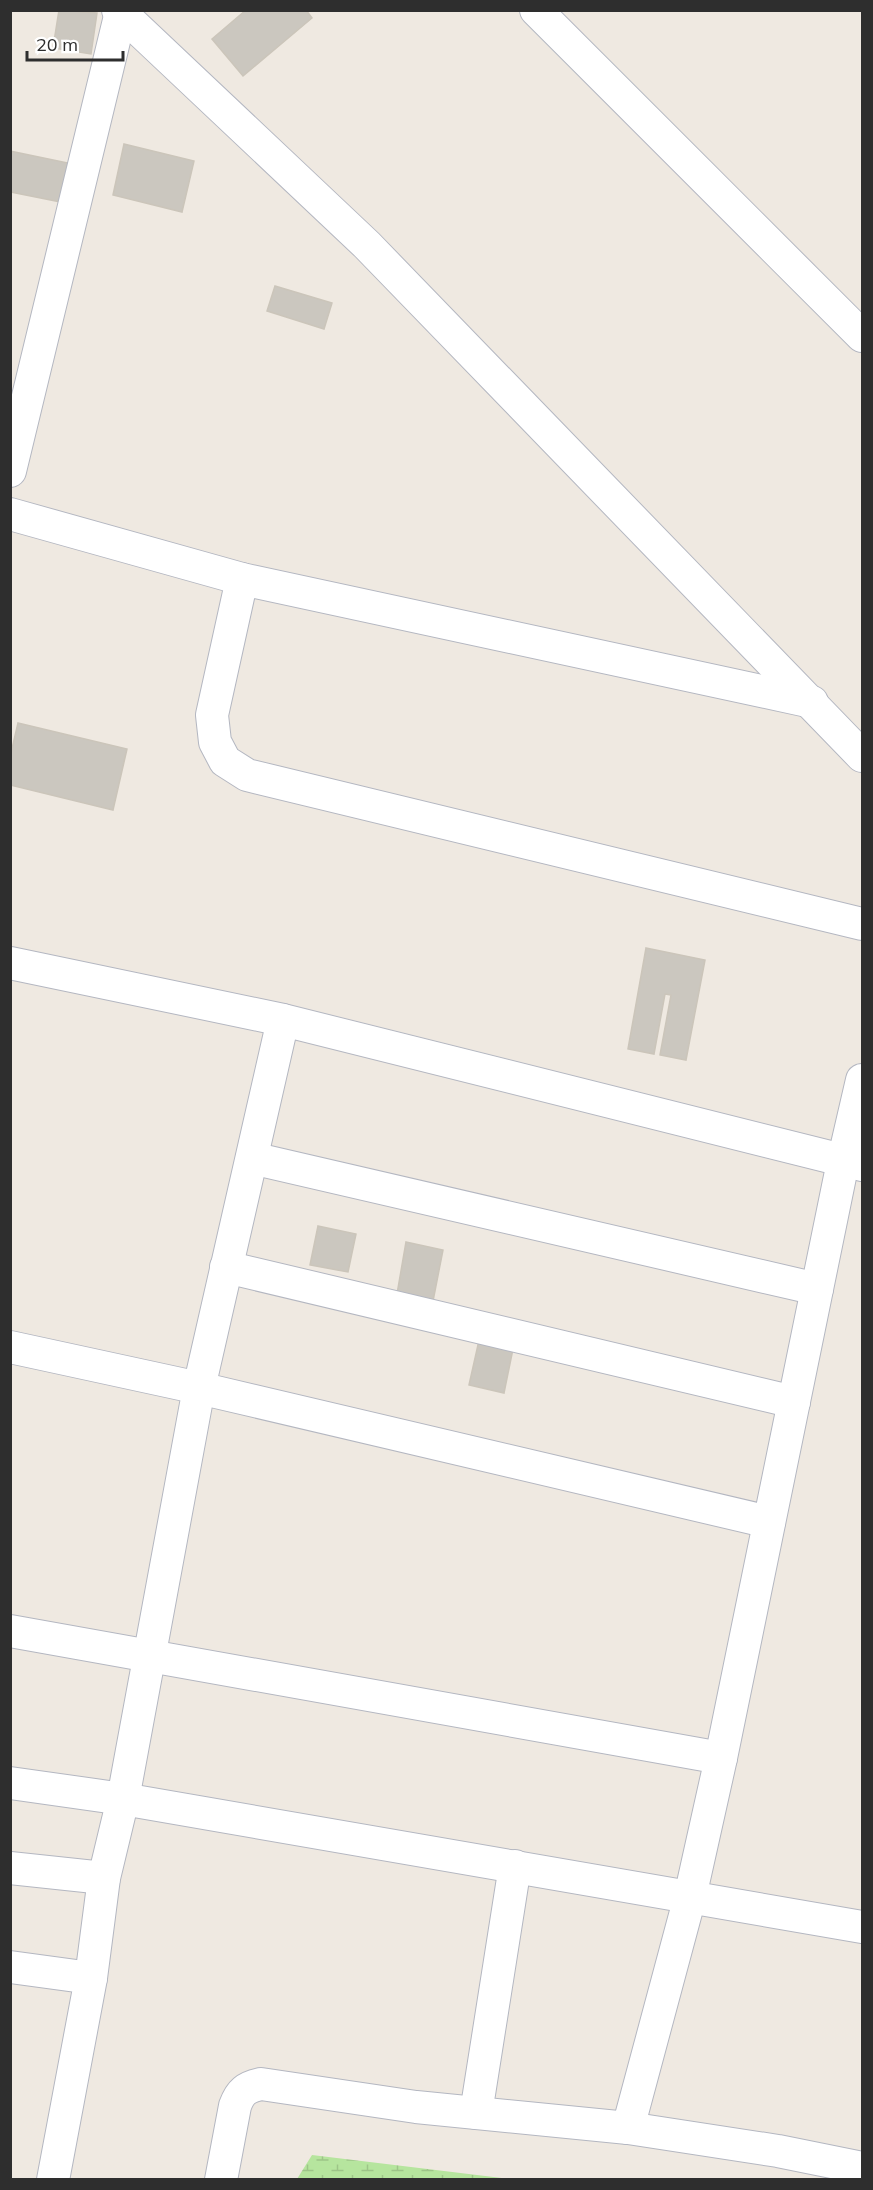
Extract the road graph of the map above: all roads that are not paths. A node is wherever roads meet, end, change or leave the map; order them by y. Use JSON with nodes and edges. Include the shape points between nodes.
{"nodes":[{"id":1,"x":536,"y":10,"type":"edge"},
{"id":2,"x":120,"y":11,"type":"edge"},
{"id":3,"x":862,"y":336,"type":"edge"},
{"id":4,"x":10,"y":471,"type":"edge"},
{"id":5,"x":10,"y":514,"type":"edge"},
{"id":6,"x":242,"y":579,"type":"junction"},
{"id":7,"x":812,"y":702,"type":"junction"},
{"id":8,"x":862,"y":756,"type":"edge"},
{"id":9,"x":862,"y":924,"type":"edge"},
{"id":10,"x":10,"y":963,"type":"edge"},
{"id":11,"x":283,"y":1020,"type":"junction"},
{"id":12,"x":862,"y":1080,"type":"edge"},
{"id":13,"x":252,"y":1158,"type":"junction"},
{"id":14,"x":853,"y":1164,"type":"edge"},
{"id":15,"x":226,"y":1267,"type":"junction"},
{"id":16,"x":817,"y":1289,"type":"junction"},
{"id":17,"x":10,"y":1347,"type":"edge"},
{"id":18,"x":199,"y":1388,"type":"junction"},
{"id":19,"x":794,"y":1402,"type":"junction"},
{"id":20,"x":769,"y":1522,"type":"junction"},
{"id":21,"x":10,"y":1631,"type":"edge"},
{"id":22,"x":149,"y":1654,"type":"junction"},
{"id":23,"x":721,"y":1758,"type":"junction"},
{"id":24,"x":10,"y":1783,"type":"edge"},
{"id":25,"x":123,"y":1799,"type":"junction"},
{"id":26,"x":515,"y":1866,"type":"junction"},
{"id":27,"x":10,"y":1868,"type":"edge"},
{"id":28,"x":104,"y":1878,"type":"junction"},
{"id":29,"x":690,"y":1897,"type":"junction"},
{"id":30,"x":862,"y":1927,"type":"edge"},
{"id":31,"x":10,"y":1967,"type":"edge"},
{"id":32,"x":91,"y":1978,"type":"junction"},
{"id":33,"x":476,"y":2113,"type":"junction"},
{"id":34,"x":628,"y":2128,"type":"junction"},
{"id":35,"x":862,"y":2168,"type":"edge"},
{"id":36,"x":53,"y":2180,"type":"edge"},
{"id":37,"x":221,"y":2180,"type":"edge"}],
"edges":[{"from":1,"to":3,"type":"street"},
{"from":2,"to":4,"type":"street"},
{"from":2,"to":7,"type":"street","via":[[367,244]]},
{"from":5,"to":6,"type":"street"},
{"from":6,"to":7,"type":"street"},
{"from":6,"to":9,"type":"street","via":[[212,715],[215,742],[225,761],[247,775]]},
{"from":7,"to":8,"type":"street"},
{"from":10,"to":11,"type":"street"},
{"from":11,"to":13,"type":"street"},
{"from":11,"to":14,"type":"street"},
{"from":12,"to":14,"type":"street"},
{"from":13,"to":15,"type":"street"},
{"from":13,"to":16,"type":"street"},
{"from":14,"to":16,"type":"street"},
{"from":15,"to":18,"type":"street"},
{"from":15,"to":19,"type":"street"},
{"from":16,"to":19,"type":"street"},
{"from":17,"to":18,"type":"street"},
{"from":18,"to":20,"type":"street"},
{"from":18,"to":22,"type":"street"},
{"from":19,"to":20,"type":"street"},
{"from":20,"to":23,"type":"street"},
{"from":21,"to":22,"type":"street"},
{"from":22,"to":23,"type":"street"},
{"from":22,"to":25,"type":"street"},
{"from":23,"to":29,"type":"street"},
{"from":24,"to":25,"type":"street"},
{"from":25,"to":26,"type":"street"},
{"from":25,"to":28,"type":"street"},
{"from":26,"to":29,"type":"street"},
{"from":26,"to":33,"type":"street"},
{"from":27,"to":28,"type":"street"},
{"from":28,"to":32,"type":"street"},
{"from":29,"to":30,"type":"street"},
{"from":29,"to":34,"type":"street"},
{"from":31,"to":32,"type":"street"},
{"from":32,"to":36,"type":"street"},
{"from":33,"to":34,"type":"street"},
{"from":33,"to":37,"type":"street","via":[[261,2084],[249,2086],[239,2095],[235,2106]]},
{"from":34,"to":35,"type":"street"}]}
